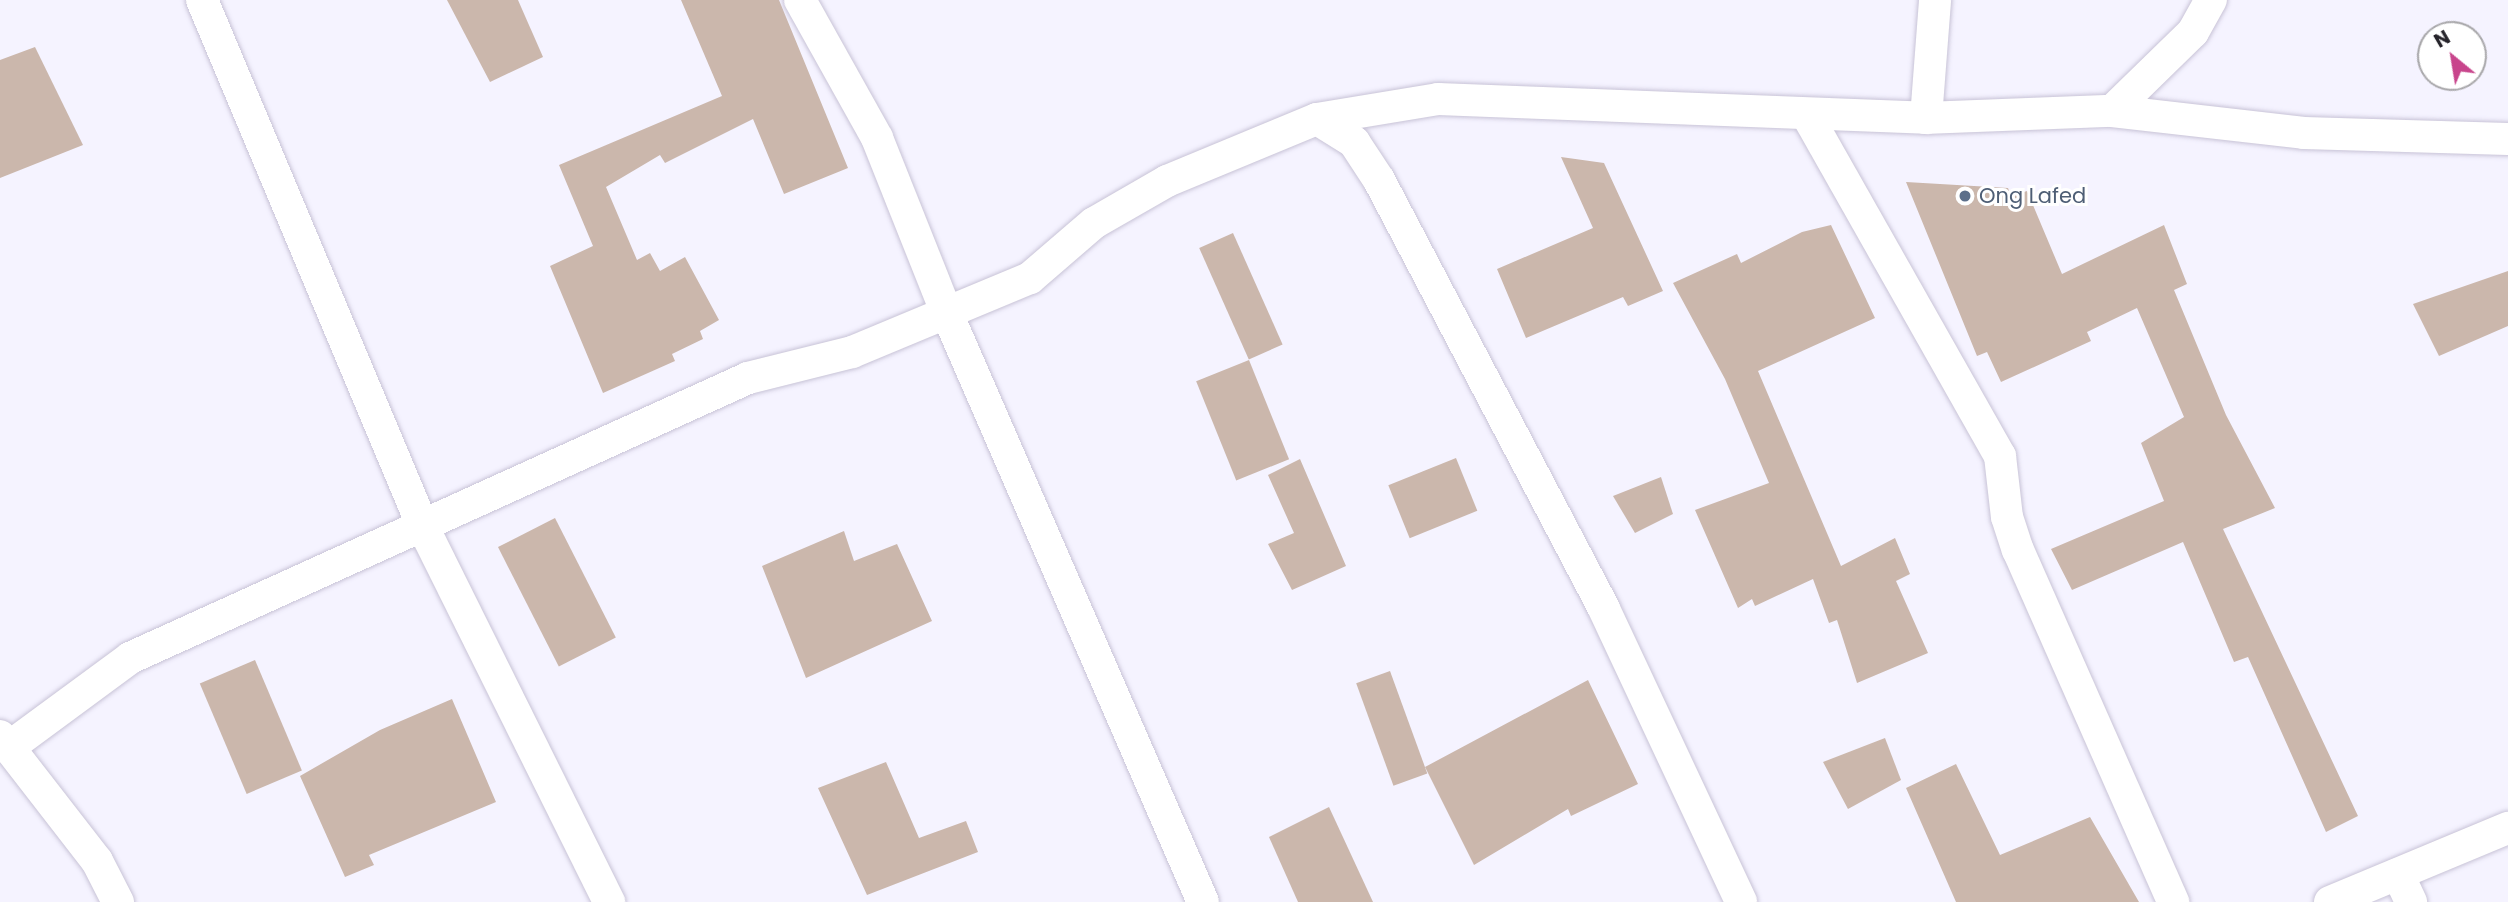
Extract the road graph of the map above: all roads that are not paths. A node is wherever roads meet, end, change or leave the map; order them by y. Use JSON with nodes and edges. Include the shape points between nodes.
{"nodes":[{"id":1,"x":202,"y":0,"type":"edge"},
{"id":2,"x":800,"y":0,"type":"edge"},
{"id":3,"x":1935,"y":0,"type":"edge"},
{"id":4,"x":2211,"y":0,"type":"edge"},
{"id":5,"x":2112,"y":111,"type":"junction"},
{"id":6,"x":1807,"y":115,"type":"junction"},
{"id":7,"x":1926,"y":118,"type":"junction"},
{"id":8,"x":1317,"y":119,"type":"junction"},
{"id":9,"x":2508,"y":139,"type":"edge"},
{"id":10,"x":946,"y":311,"type":"junction"},
{"id":11,"x":423,"y":527,"type":"junction"},
{"id":12,"x":4,"y":742,"type":"edge"},
{"id":13,"x":2508,"y":828,"type":"edge"},
{"id":14,"x":2398,"y":874,"type":"junction"},
{"id":15,"x":118,"y":902,"type":"edge"},
{"id":16,"x":609,"y":902,"type":"edge"},
{"id":17,"x":1203,"y":902,"type":"edge"},
{"id":18,"x":1741,"y":902,"type":"edge"},
{"id":19,"x":2174,"y":902,"type":"edge"},
{"id":20,"x":2330,"y":902,"type":"edge"},
{"id":21,"x":2411,"y":902,"type":"edge"}],
"edges":[{"from":1,"to":11,"type":"street"},
{"from":2,"to":10,"type":"street","via":[[877,138]]},
{"from":3,"to":7,"type":"street"},
{"from":4,"to":5,"type":"street","via":[[2193,32]]},
{"from":5,"to":7,"type":"street"},
{"from":5,"to":9,"type":"street","via":[[2304,133]]},
{"from":6,"to":7,"type":"street"},
{"from":6,"to":8,"type":"street","via":[[1438,99]]},
{"from":6,"to":19,"type":"street","via":[[2000,456],[2007,517],[2018,550]]},
{"from":8,"to":10,"type":"street","via":[[1167,181],[1094,223],[1030,278]]},
{"from":8,"to":18,"type":"street","via":[[1354,142],[1379,180],[1604,609]]},
{"from":10,"to":11,"type":"street","via":[[852,352],[748,378]]},
{"from":10,"to":17,"type":"street"},
{"from":11,"to":12,"type":"street","via":[[130,658]]},
{"from":11,"to":16,"type":"street"},
{"from":12,"to":15,"type":"street","via":[[97,861]]},
{"from":13,"to":14,"type":"street"},
{"from":14,"to":20,"type":"street"},
{"from":14,"to":21,"type":"street"}]}
